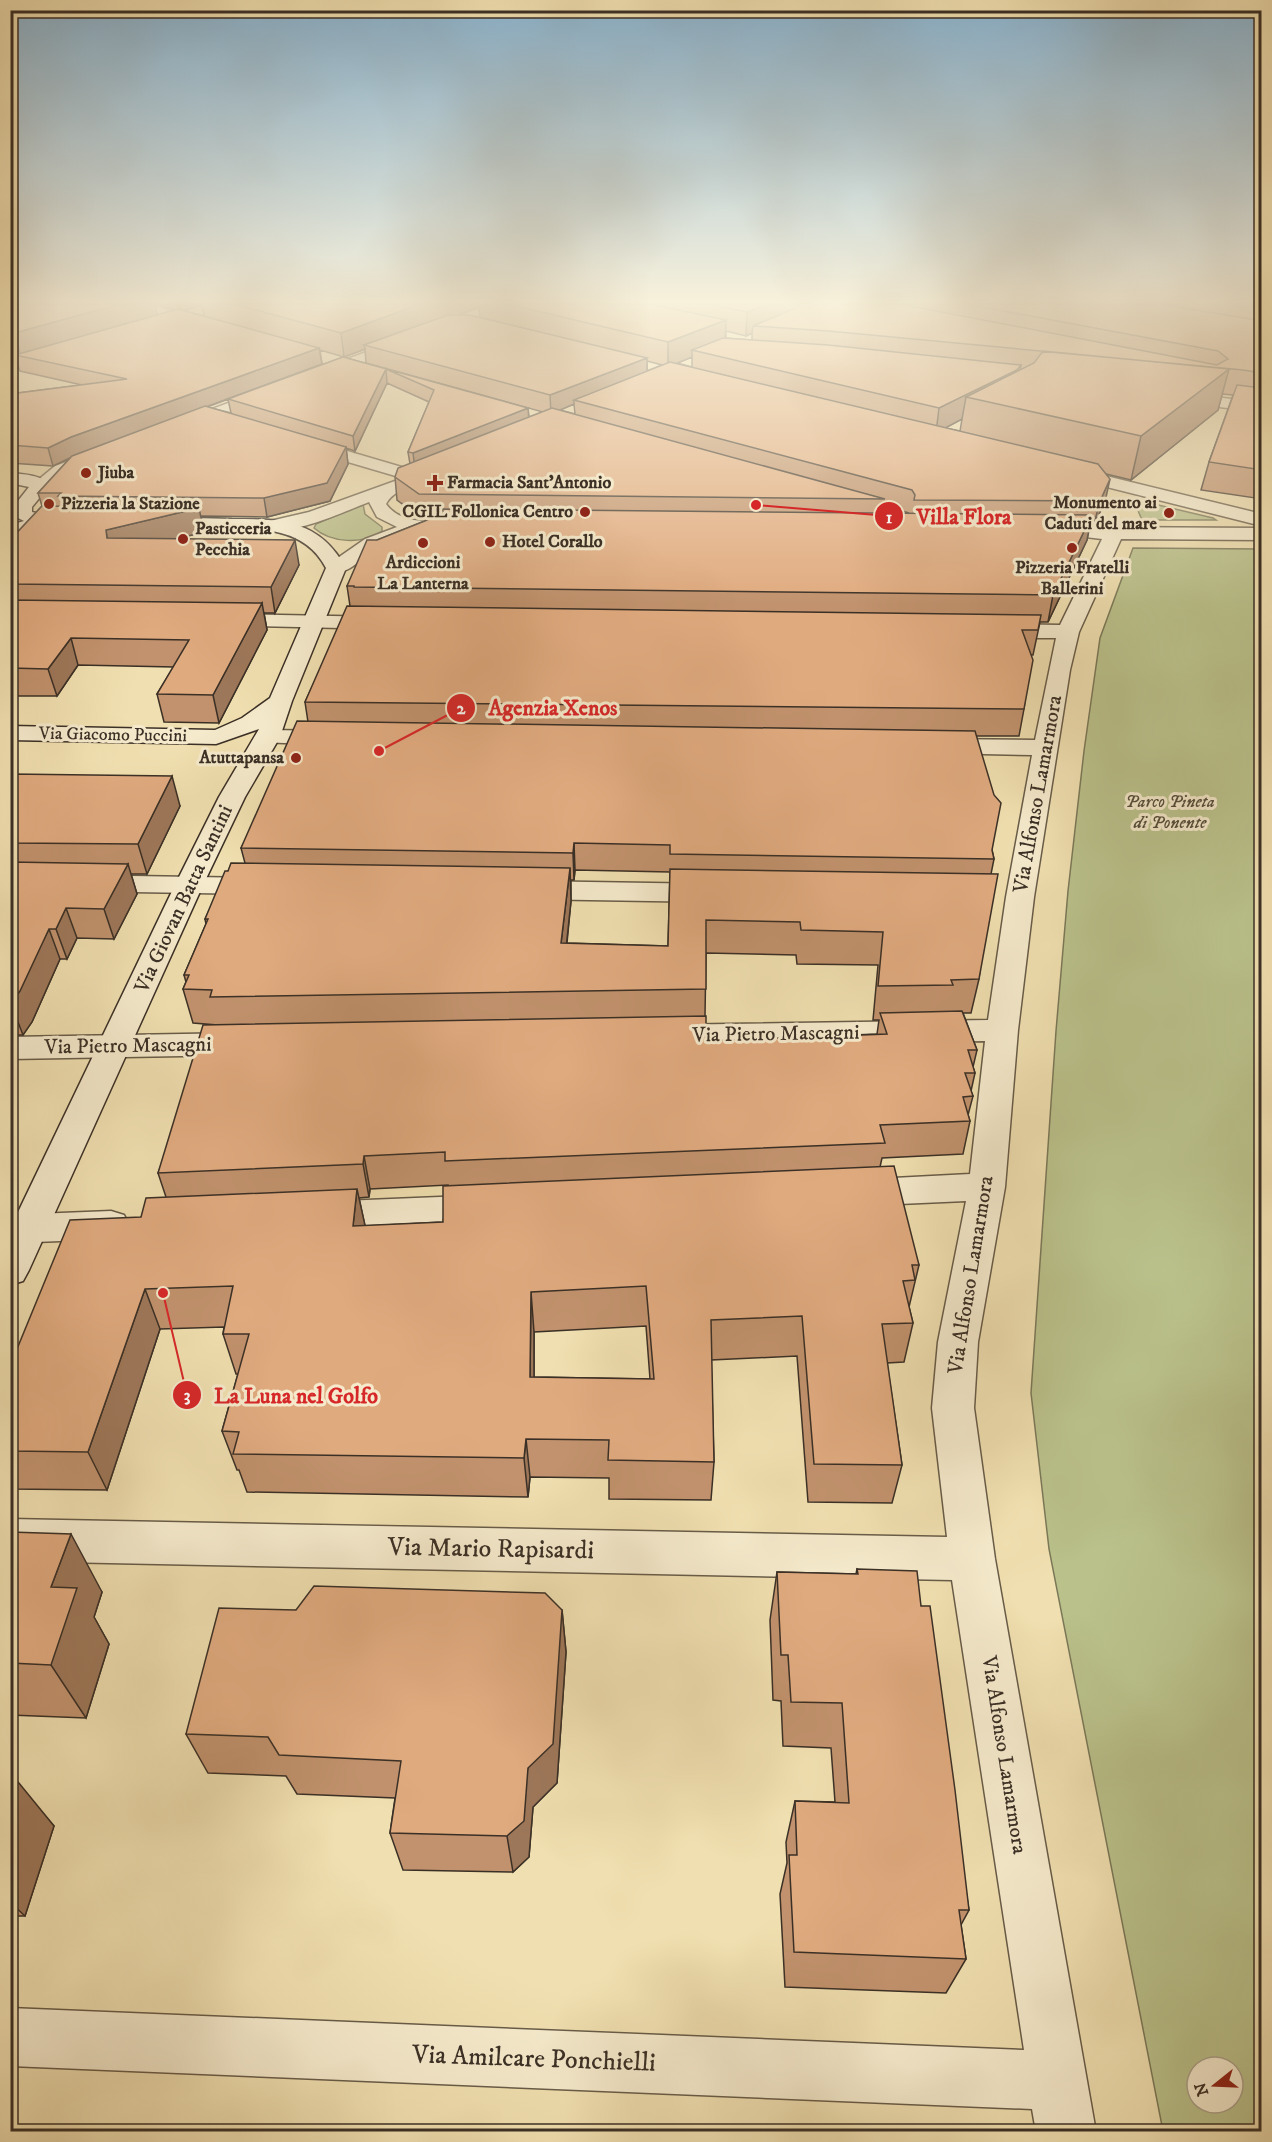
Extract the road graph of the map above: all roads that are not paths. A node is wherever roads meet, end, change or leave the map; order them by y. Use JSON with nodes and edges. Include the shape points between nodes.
{"nodes":[{"id":1,"x":239,"y":404,"type":"edge"},
{"id":2,"x":1233,"y":404,"type":"edge"},
{"id":3,"x":1262,"y":407,"type":"edge"},
{"id":4,"x":209,"y":415,"type":"junction"},
{"id":5,"x":238,"y":423,"type":"edge"},
{"id":6,"x":165,"y":431,"type":"edge"},
{"id":7,"x":282,"y":437,"type":"edge"},
{"id":8,"x":112,"y":450,"type":"edge"},
{"id":9,"x":1043,"y":466,"type":"edge"},
{"id":10,"x":10,"y":478,"type":"edge"},
{"id":11,"x":41,"y":485,"type":"junction"},
{"id":12,"x":386,"y":489,"type":"junction"},
{"id":13,"x":10,"y":492,"type":"edge"},
{"id":14,"x":1262,"y":520,"type":"edge"},
{"id":15,"x":50,"y":522,"type":"junction"},
{"id":16,"x":90,"y":522,"type":"edge"},
{"id":17,"x":138,"y":523,"type":"edge"},
{"id":18,"x":277,"y":525,"type":"junction"},
{"id":19,"x":421,"y":526,"type":"junction"},
{"id":20,"x":473,"y":526,"type":"edge"},
{"id":21,"x":10,"y":531,"type":"edge"},
{"id":22,"x":1069,"y":533,"type":"edge"},
{"id":23,"x":1114,"y":533,"type":"junction"},
{"id":24,"x":1262,"y":534,"type":"edge"},
{"id":25,"x":336,"y":568,"type":"junction"},
{"id":26,"x":196,"y":620,"type":"edge"},
{"id":27,"x":314,"y":622,"type":"junction"},
{"id":28,"x":401,"y":623,"type":"edge"},
{"id":29,"x":973,"y":630,"type":"edge"},
{"id":30,"x":1068,"y":632,"type":"junction"},
{"id":31,"x":280,"y":700,"type":"junction"},
{"id":32,"x":10,"y":733,"type":"edge"},
{"id":33,"x":216,"y":737,"type":"junction"},
{"id":34,"x":268,"y":737,"type":"junction"},
{"id":35,"x":358,"y":738,"type":"edge"},
{"id":36,"x":918,"y":746,"type":"edge"},
{"id":37,"x":1045,"y":748,"type":"junction"},
{"id":38,"x":232,"y":797,"type":"junction"},
{"id":39,"x":10,"y":882,"type":"edge"},
{"id":40,"x":189,"y":885,"type":"junction"},
{"id":41,"x":284,"y":886,"type":"edge"},
{"id":42,"x":498,"y":890,"type":"edge"},
{"id":43,"x":735,"y":893,"type":"edge"},
{"id":44,"x":1002,"y":1030,"type":"junction"},
{"id":45,"x":633,"y":1037,"type":"edge"},
{"id":46,"x":265,"y":1044,"type":"edge"},
{"id":47,"x":114,"y":1046,"type":"junction"},
{"id":48,"x":10,"y":1048,"type":"edge"},
{"id":49,"x":987,"y":1187,"type":"junction"},
{"id":50,"x":825,"y":1194,"type":"edge"},
{"id":51,"x":520,"y":1207,"type":"edge"},
{"id":52,"x":284,"y":1217,"type":"edge"},
{"id":53,"x":142,"y":1223,"type":"edge"},
{"id":54,"x":19,"y":1229,"type":"edge"},
{"id":55,"x":10,"y":1270,"type":"edge"},
{"id":56,"x":10,"y":1540,"type":"edge"},
{"id":57,"x":972,"y":1558,"type":"junction"},
{"id":58,"x":10,"y":2037,"type":"edge"},
{"id":59,"x":1062,"y":2106,"type":"edge"}],
"edges":[{"from":1,"to":4,"type":"street"},
{"from":2,"to":3,"type":"street"},
{"from":4,"to":5,"type":"street"},
{"from":4,"to":6,"type":"street"},
{"from":7,"to":12,"type":"street","via":[[423,475]]},
{"from":8,"to":11,"type":"street","via":[[61,470]]},
{"from":9,"to":14,"type":"street"},
{"from":10,"to":11,"type":"street"},
{"from":11,"to":13,"type":"street"},
{"from":11,"to":15,"type":"street","via":[[23,506],[23,513]]},
{"from":12,"to":18,"type":"street","via":[[314,517]]},
{"from":12,"to":19,"type":"street","via":[[377,504],[381,511],[390,518]]},
{"from":15,"to":16,"type":"street"},
{"from":15,"to":21,"type":"street"},
{"from":17,"to":18,"type":"street"},
{"from":18,"to":25,"type":"street","via":[[317,541]]},
{"from":19,"to":20,"type":"street"},
{"from":19,"to":25,"type":"street","via":[[372,543]]},
{"from":22,"to":23,"type":"street"},
{"from":23,"to":24,"type":"street"},
{"from":23,"to":30,"type":"street","name":"Via Alfonso Lamarmora"},
{"from":25,"to":27,"type":"street","name":"Via Giovan Batta Santini"},
{"from":26,"to":27,"type":"street"},
{"from":27,"to":28,"type":"street"},
{"from":27,"to":31,"type":"street","name":"Via Giovan Batta Santini"},
{"from":29,"to":30,"type":"street"},
{"from":30,"to":37,"type":"street","name":"Via Alfonso Lamarmora"},
{"from":31,"to":33,"type":"street","via":[[245,728]]},
{"from":31,"to":34,"type":"street","name":"Via Giovan Batta Santini"},
{"from":32,"to":33,"type":"street","name":"Via Giacomo Puccini"},
{"from":33,"to":38,"type":"street","via":[[231,741],[242,753]]},
{"from":34,"to":35,"type":"street"},
{"from":34,"to":38,"type":"street","name":"Via Giovan Batta Santini"},
{"from":36,"to":37,"type":"street"},
{"from":37,"to":44,"type":"street","name":"Via Alfonso Lamarmora","via":[[1008,897]]},
{"from":38,"to":40,"type":"street","name":"Via Giovan Batta Santini"},
{"from":39,"to":40,"type":"street"},
{"from":40,"to":41,"type":"street"},
{"from":40,"to":47,"type":"street","name":"Via Giovan Batta Santini"},
{"from":42,"to":43,"type":"street"},
{"from":44,"to":45,"type":"street","name":"Via Pietro Mascagni"},
{"from":44,"to":49,"type":"street","name":"Via Alfonso Lamarmora"},
{"from":46,"to":47,"type":"street","name":"Via Pietro Mascagni"},
{"from":47,"to":48,"type":"street","name":"Via Pietro Mascagni"},
{"from":47,"to":54,"type":"street","name":"Via Giovan Batta Santini"},
{"from":49,"to":50,"type":"street"},
{"from":49,"to":57,"type":"street","name":"Via Alfonso Lamarmora","via":[[954,1381],[956,1434]]},
{"from":51,"to":52,"type":"street"},
{"from":53,"to":54,"type":"street"},
{"from":54,"to":55,"type":"street","name":"Via Giovan Batta Santini"},
{"from":56,"to":57,"type":"street","name":"Via Mario Rapisardi"},
{"from":57,"to":59,"type":"street","name":"Via Alfonso Lamarmora"},
{"from":58,"to":59,"type":"street","name":"Via Amilcare Ponchielli"}]}
